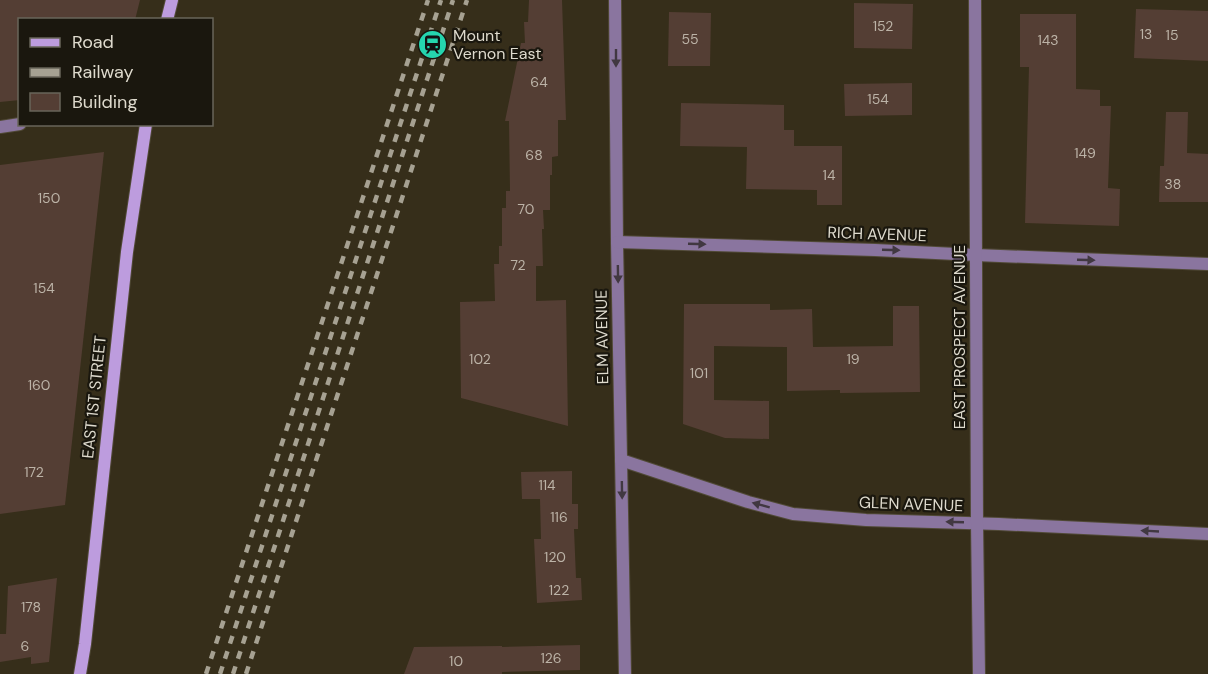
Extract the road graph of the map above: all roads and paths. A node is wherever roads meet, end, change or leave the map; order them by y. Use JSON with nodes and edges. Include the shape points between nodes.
{"nodes":[{"id":1,"x":172,"y":0,"type":"edge"},
{"id":2,"x":615,"y":0,"type":"edge"},
{"id":3,"x":975,"y":0,"type":"edge"},
{"id":4,"x":168,"y":18,"type":"edge"},
{"id":5,"x":18,"y":124,"type":"edge"},
{"id":6,"x":146,"y":126,"type":"edge"},
{"id":7,"x":0,"y":127,"type":"edge"},
{"id":8,"x":617,"y":242,"type":"junction"},
{"id":9,"x":976,"y":255,"type":"junction"},
{"id":10,"x":1208,"y":264,"type":"edge"},
{"id":11,"x":621,"y":460,"type":"junction"},
{"id":12,"x":977,"y":523,"type":"junction"},
{"id":13,"x":1208,"y":534,"type":"edge"},
{"id":14,"x":80,"y":674,"type":"edge"},
{"id":15,"x":625,"y":674,"type":"edge"},
{"id":16,"x":979,"y":674,"type":"edge"}],
"edges":[{"from":1,"to":4,"type":"main road"},
{"from":2,"to":8,"type":"street","name":"ELM AVENUE","one_way":true},
{"from":3,"to":9,"type":"street","name":"EAST PROSPECT AVENUE"},
{"from":5,"to":7,"type":"street"},
{"from":6,"to":14,"type":"main road","name":"EAST 1ST STREET","via":[[126,252]]},
{"from":8,"to":9,"type":"street","name":"RICH AVENUE","one_way":true},
{"from":8,"to":11,"type":"street","name":"ELM AVENUE","one_way":true},
{"from":9,"to":10,"type":"street","name":"RICH AVENUE","one_way":true},
{"from":9,"to":12,"type":"street","name":"EAST PROSPECT AVENUE"},
{"from":12,"to":11,"type":"street","name":"GLEN AVENUE","one_way":true,"via":[[793,514]]},
{"from":11,"to":15,"type":"street","name":"ELM AVENUE","one_way":true},
{"from":13,"to":12,"type":"street","name":"GLEN AVENUE","one_way":true},
{"from":12,"to":16,"type":"street","name":"EAST PROSPECT AVENUE"}]}
